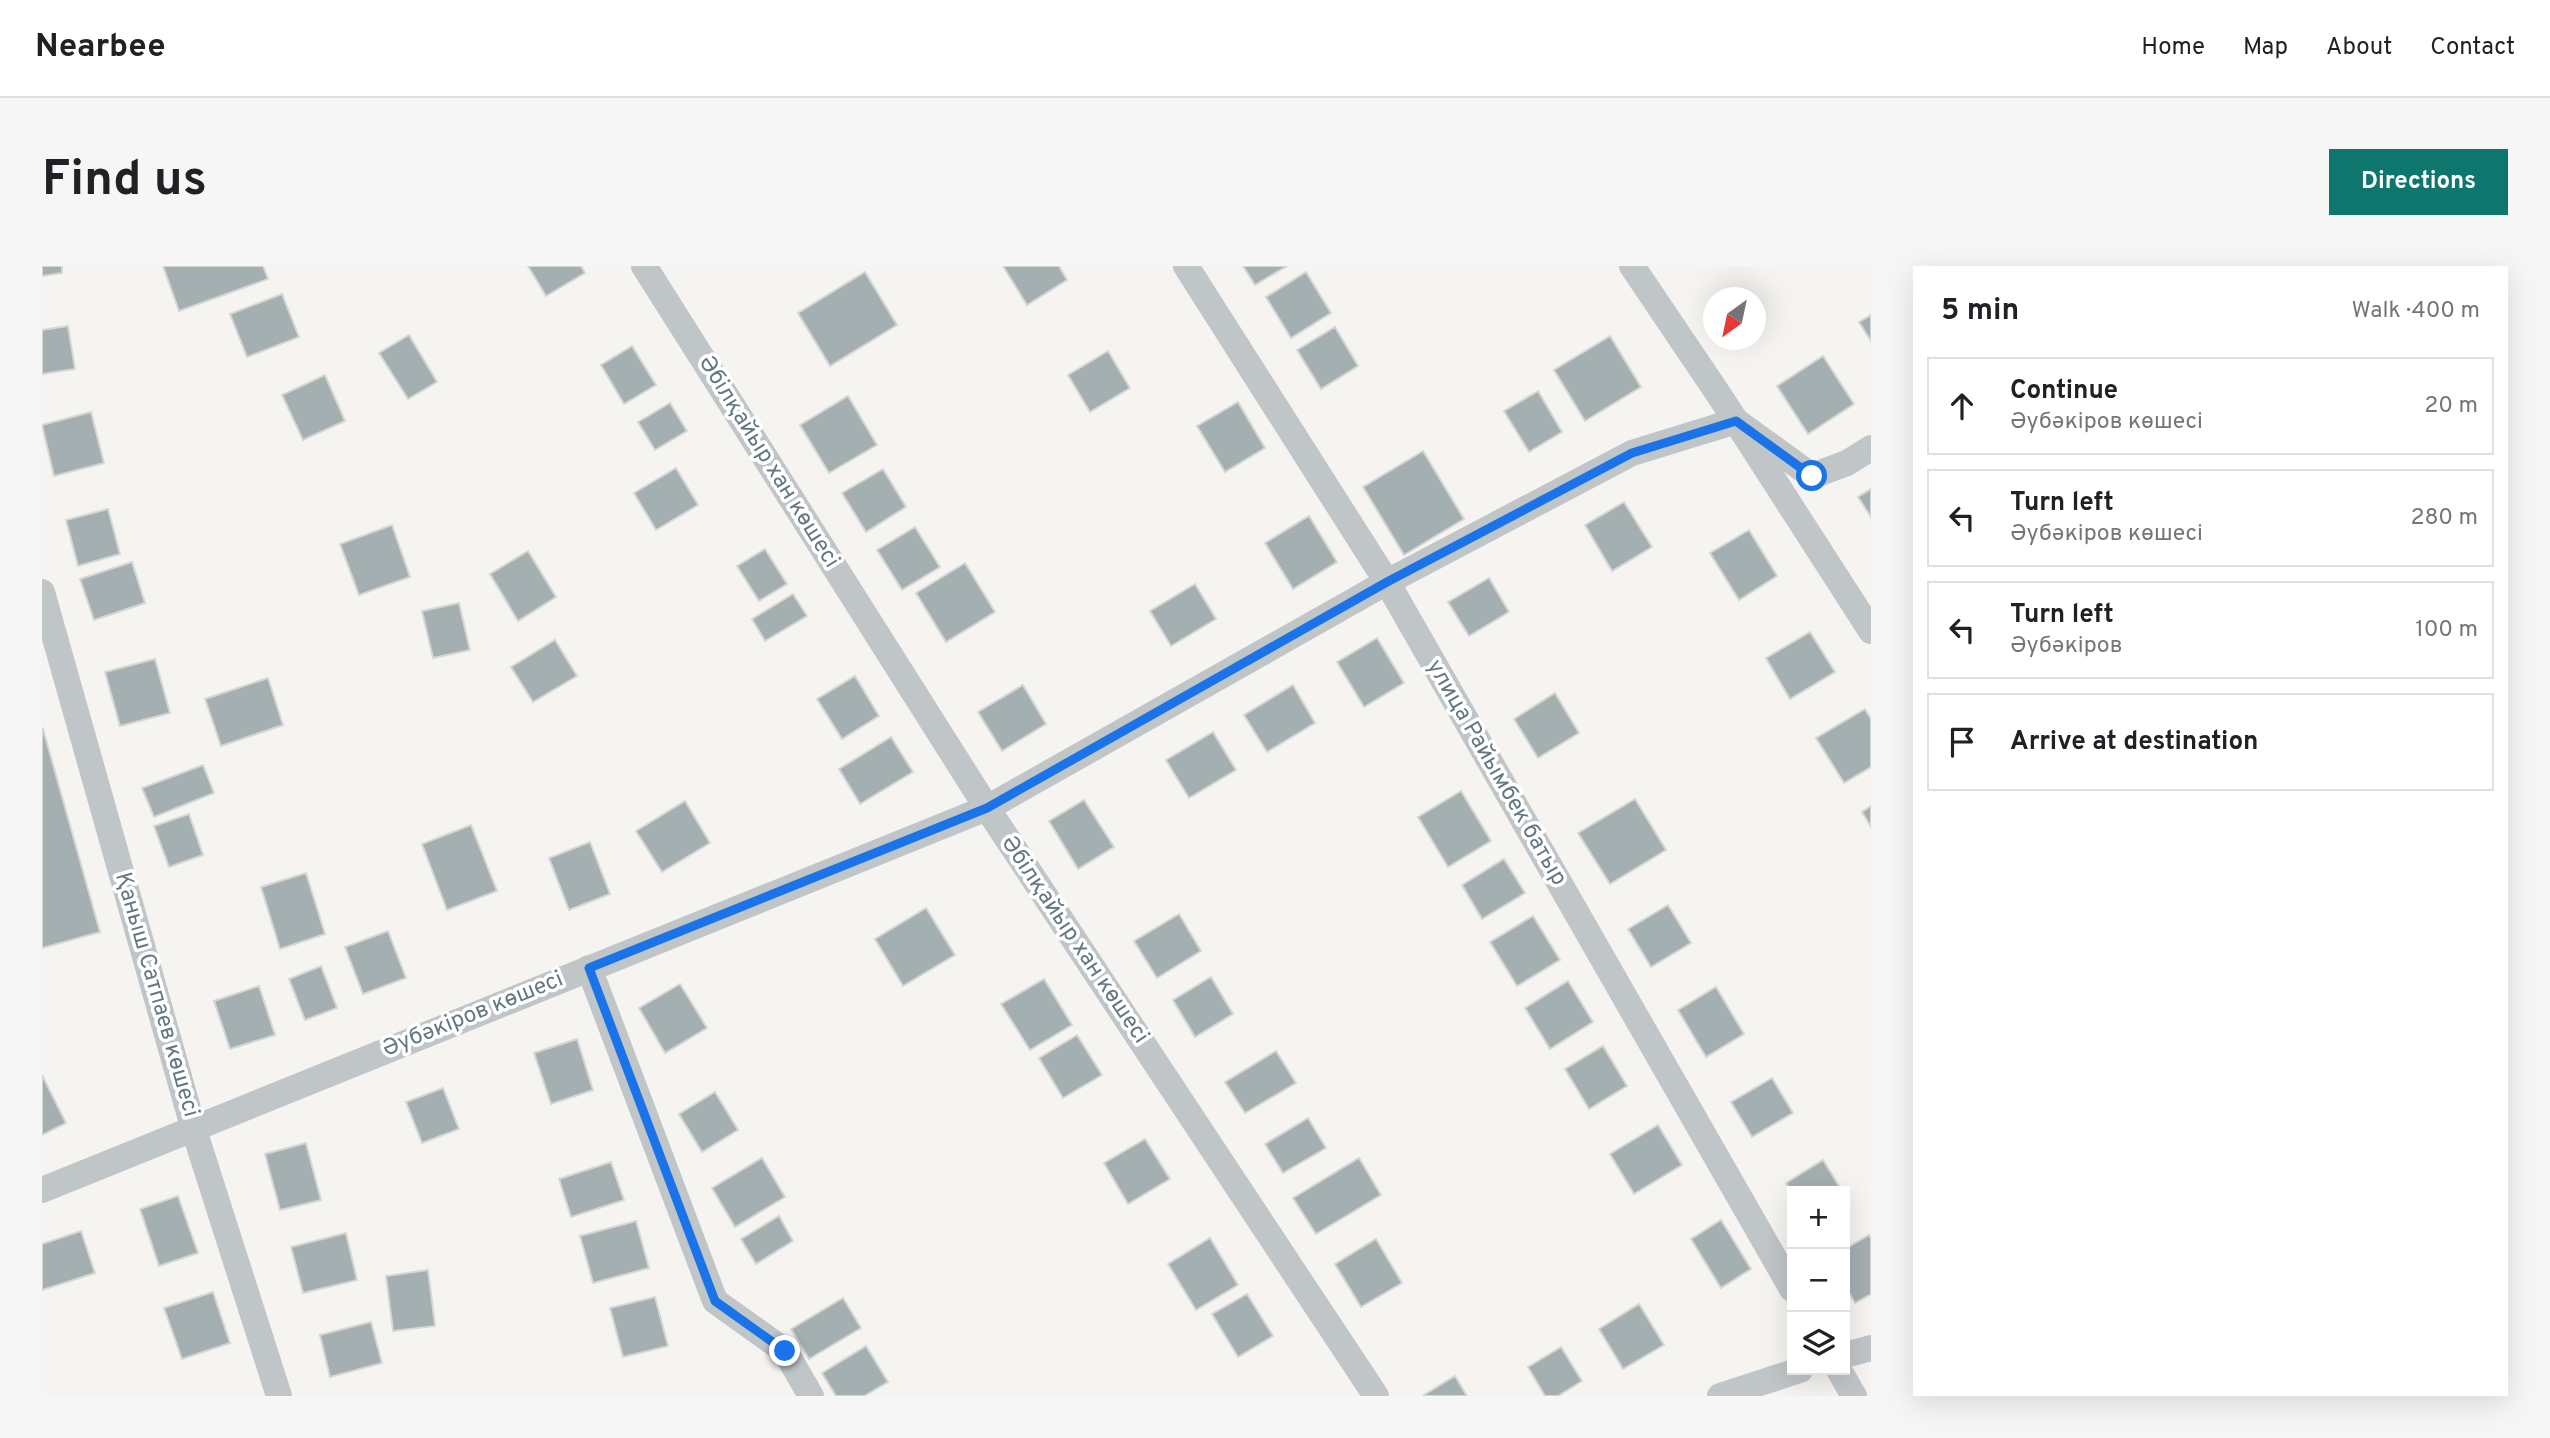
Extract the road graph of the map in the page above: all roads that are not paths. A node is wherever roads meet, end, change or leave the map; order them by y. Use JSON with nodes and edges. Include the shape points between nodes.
{"nodes":[{"id":1,"x":643,"y":266,"type":"edge"},
{"id":2,"x":1186,"y":266,"type":"edge"},
{"id":3,"x":1632,"y":266,"type":"edge"},
{"id":4,"x":1736,"y":421,"type":"junction"},
{"id":5,"x":1871,"y":448,"type":"edge"},
{"id":6,"x":1387,"y":582,"type":"junction"},
{"id":7,"x":42,"y":592,"type":"edge"},
{"id":8,"x":1871,"y":631,"type":"edge"},
{"id":9,"x":987,"y":808,"type":"junction"},
{"id":10,"x":589,"y":968,"type":"junction"},
{"id":11,"x":194,"y":1129,"type":"junction"},
{"id":12,"x":42,"y":1190,"type":"edge"},
{"id":13,"x":1787,"y":1280,"type":"edge"},
{"id":14,"x":1871,"y":1348,"type":"edge"},
{"id":15,"x":1850,"y":1354,"type":"edge"},
{"id":16,"x":1787,"y":1374,"type":"edge"},
{"id":17,"x":1842,"y":1375,"type":"edge"},
{"id":18,"x":279,"y":1396,"type":"edge"},
{"id":19,"x":811,"y":1396,"type":"edge"},
{"id":20,"x":1376,"y":1396,"type":"edge"},
{"id":21,"x":1720,"y":1396,"type":"edge"},
{"id":22,"x":1854,"y":1396,"type":"edge"}],
"edges":[{"from":1,"to":9,"type":"street","name":"Әбілқайыр хан көшесі"},
{"from":2,"to":6,"type":"street","name":"улица Райымбек батыр"},
{"from":3,"to":4,"type":"street"},
{"from":4,"to":5,"type":"street","via":[[1812,476]]},
{"from":4,"to":6,"type":"street","name":"Әубәкіров көшесі","via":[[1632,453]]},
{"from":4,"to":8,"type":"street"},
{"from":6,"to":9,"type":"street","name":"Әубәкіров көшесі"},
{"from":6,"to":13,"type":"street","name":"улица Райымбек батыр"},
{"from":7,"to":11,"type":"street","name":"Қаныш Сатпаев көшесі"},
{"from":9,"to":10,"type":"street","name":"Әубәкіров көшесі"},
{"from":9,"to":20,"type":"street","name":"Әбілқайыр хан көшесі"},
{"from":10,"to":11,"type":"street","name":"Әубәкіров көшесі"},
{"from":10,"to":19,"type":"street","via":[[715,1301],[785,1351]]},
{"from":11,"to":12,"type":"street","name":"Әубәкіров көшесі"},
{"from":11,"to":18,"type":"street","name":"Қаныш Сатпаев көшесі"},
{"from":14,"to":15,"type":"street"},
{"from":16,"to":21,"type":"street"},
{"from":17,"to":22,"type":"street"}]}
